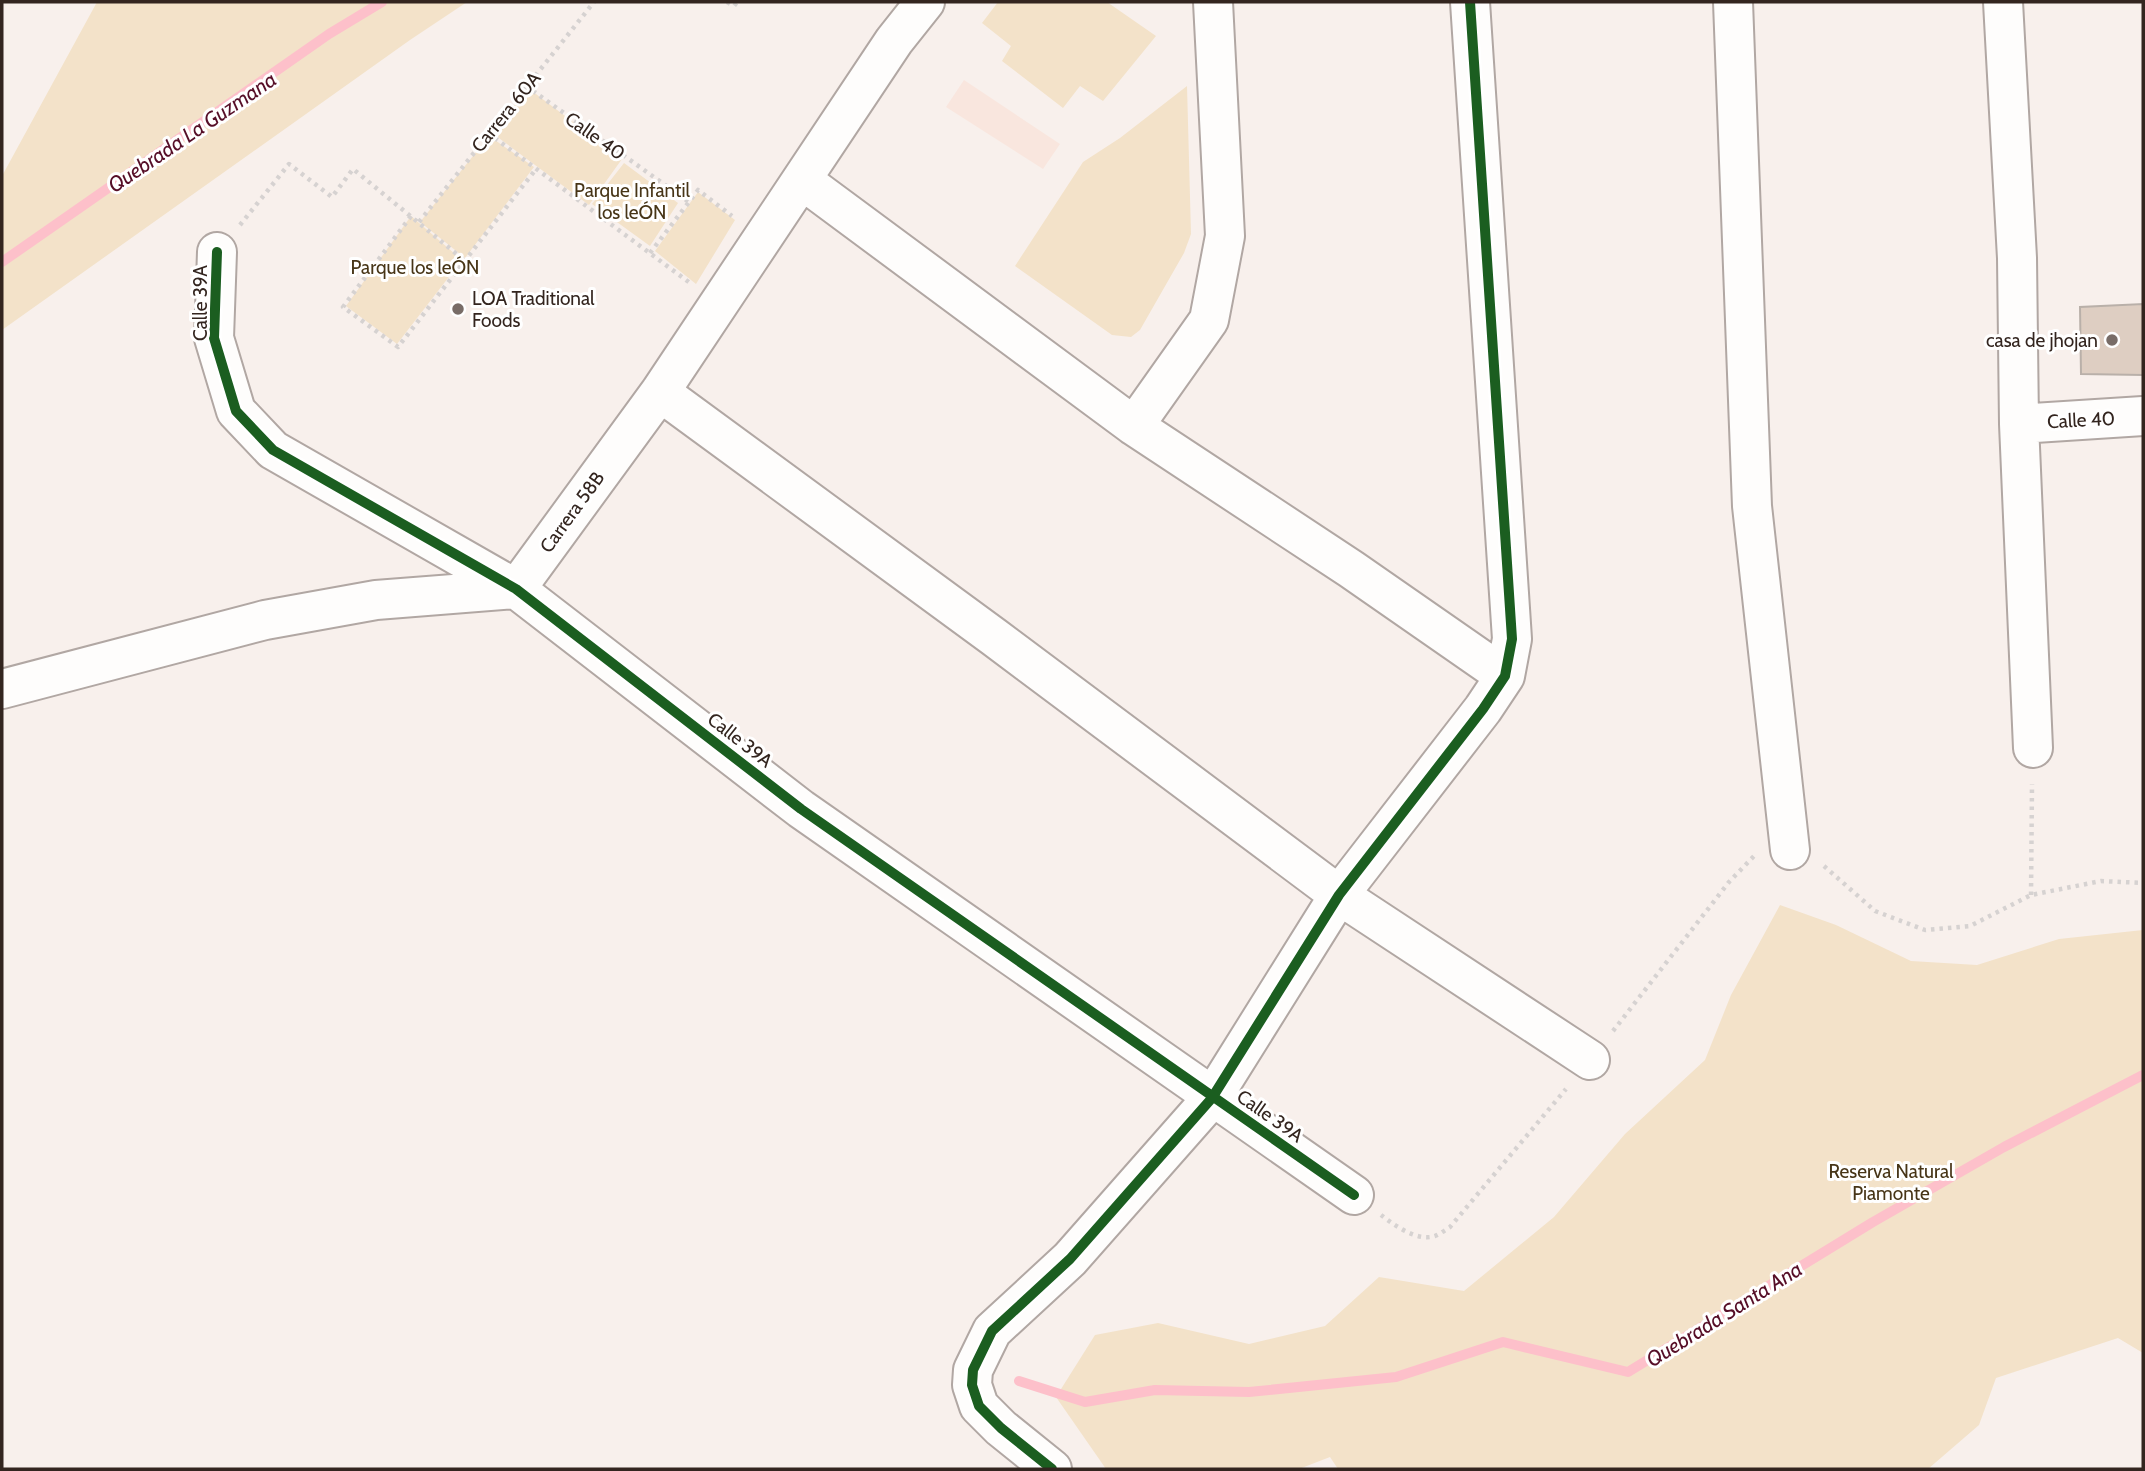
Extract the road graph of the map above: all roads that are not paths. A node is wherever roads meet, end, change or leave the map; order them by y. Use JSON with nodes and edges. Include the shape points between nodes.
{"nodes":[{"id":1,"x":925,"y":2,"type":"edge"},
{"id":2,"x":1213,"y":2,"type":"edge"},
{"id":3,"x":1470,"y":2,"type":"edge"},
{"id":4,"x":1733,"y":2,"type":"edge"},
{"id":5,"x":2003,"y":2,"type":"edge"},
{"id":6,"x":802,"y":180,"type":"junction"},
{"id":7,"x":217,"y":252,"type":"road end"},
{"id":8,"x":660,"y":392,"type":"junction"},
{"id":9,"x":2143,"y":416,"type":"edge"},
{"id":10,"x":2019,"y":424,"type":"junction"},
{"id":11,"x":1134,"y":426,"type":"junction"},
{"id":12,"x":516,"y":589,"type":"junction"},
{"id":13,"x":1505,"y":676,"type":"junction"},
{"id":14,"x":2,"y":689,"type":"edge"},
{"id":15,"x":2033,"y":748,"type":"road end"},
{"id":16,"x":1790,"y":850,"type":"road end"},
{"id":17,"x":1339,"y":895,"type":"junction"},
{"id":18,"x":1590,"y":1060,"type":"dead end"},
{"id":19,"x":1212,"y":1097,"type":"junction"},
{"id":20,"x":1354,"y":1195,"type":"dead end"},
{"id":21,"x":1052,"y":1469,"type":"edge"}],
"edges":[{"from":1,"to":6,"type":"street","name":"Carrera 58B"},
{"from":2,"to":11,"type":"street","via":[[1225,236],[1209,320]]},
{"from":3,"to":13,"type":"street","via":[[1512,639]]},
{"from":4,"to":16,"type":"street","via":[[1752,506]]},
{"from":5,"to":10,"type":"street","via":[[2017,258]]},
{"from":6,"to":8,"type":"street","name":"Carrera 58B"},
{"from":6,"to":11,"type":"street"},
{"from":7,"to":12,"type":"street","name":"Calle 39A","via":[[214,338],[236,411],[273,450]]},
{"from":8,"to":12,"type":"street","name":"Carrera 58B"},
{"from":8,"to":17,"type":"street"},
{"from":9,"to":10,"type":"street","name":"Calle 40"},
{"from":10,"to":15,"type":"street"},
{"from":11,"to":13,"type":"street"},
{"from":12,"to":14,"type":"street","via":[[376,600],[265,620]]},
{"from":12,"to":19,"type":"street","name":"Calle 39A","via":[[802,809]]},
{"from":13,"to":17,"type":"street"},
{"from":17,"to":18,"type":"street"},
{"from":17,"to":19,"type":"street"},
{"from":19,"to":20,"type":"street","name":"Calle 39A"},
{"from":19,"to":21,"type":"street","via":[[1070,1259],[992,1331],[972,1370],[979,1406]]}]}
